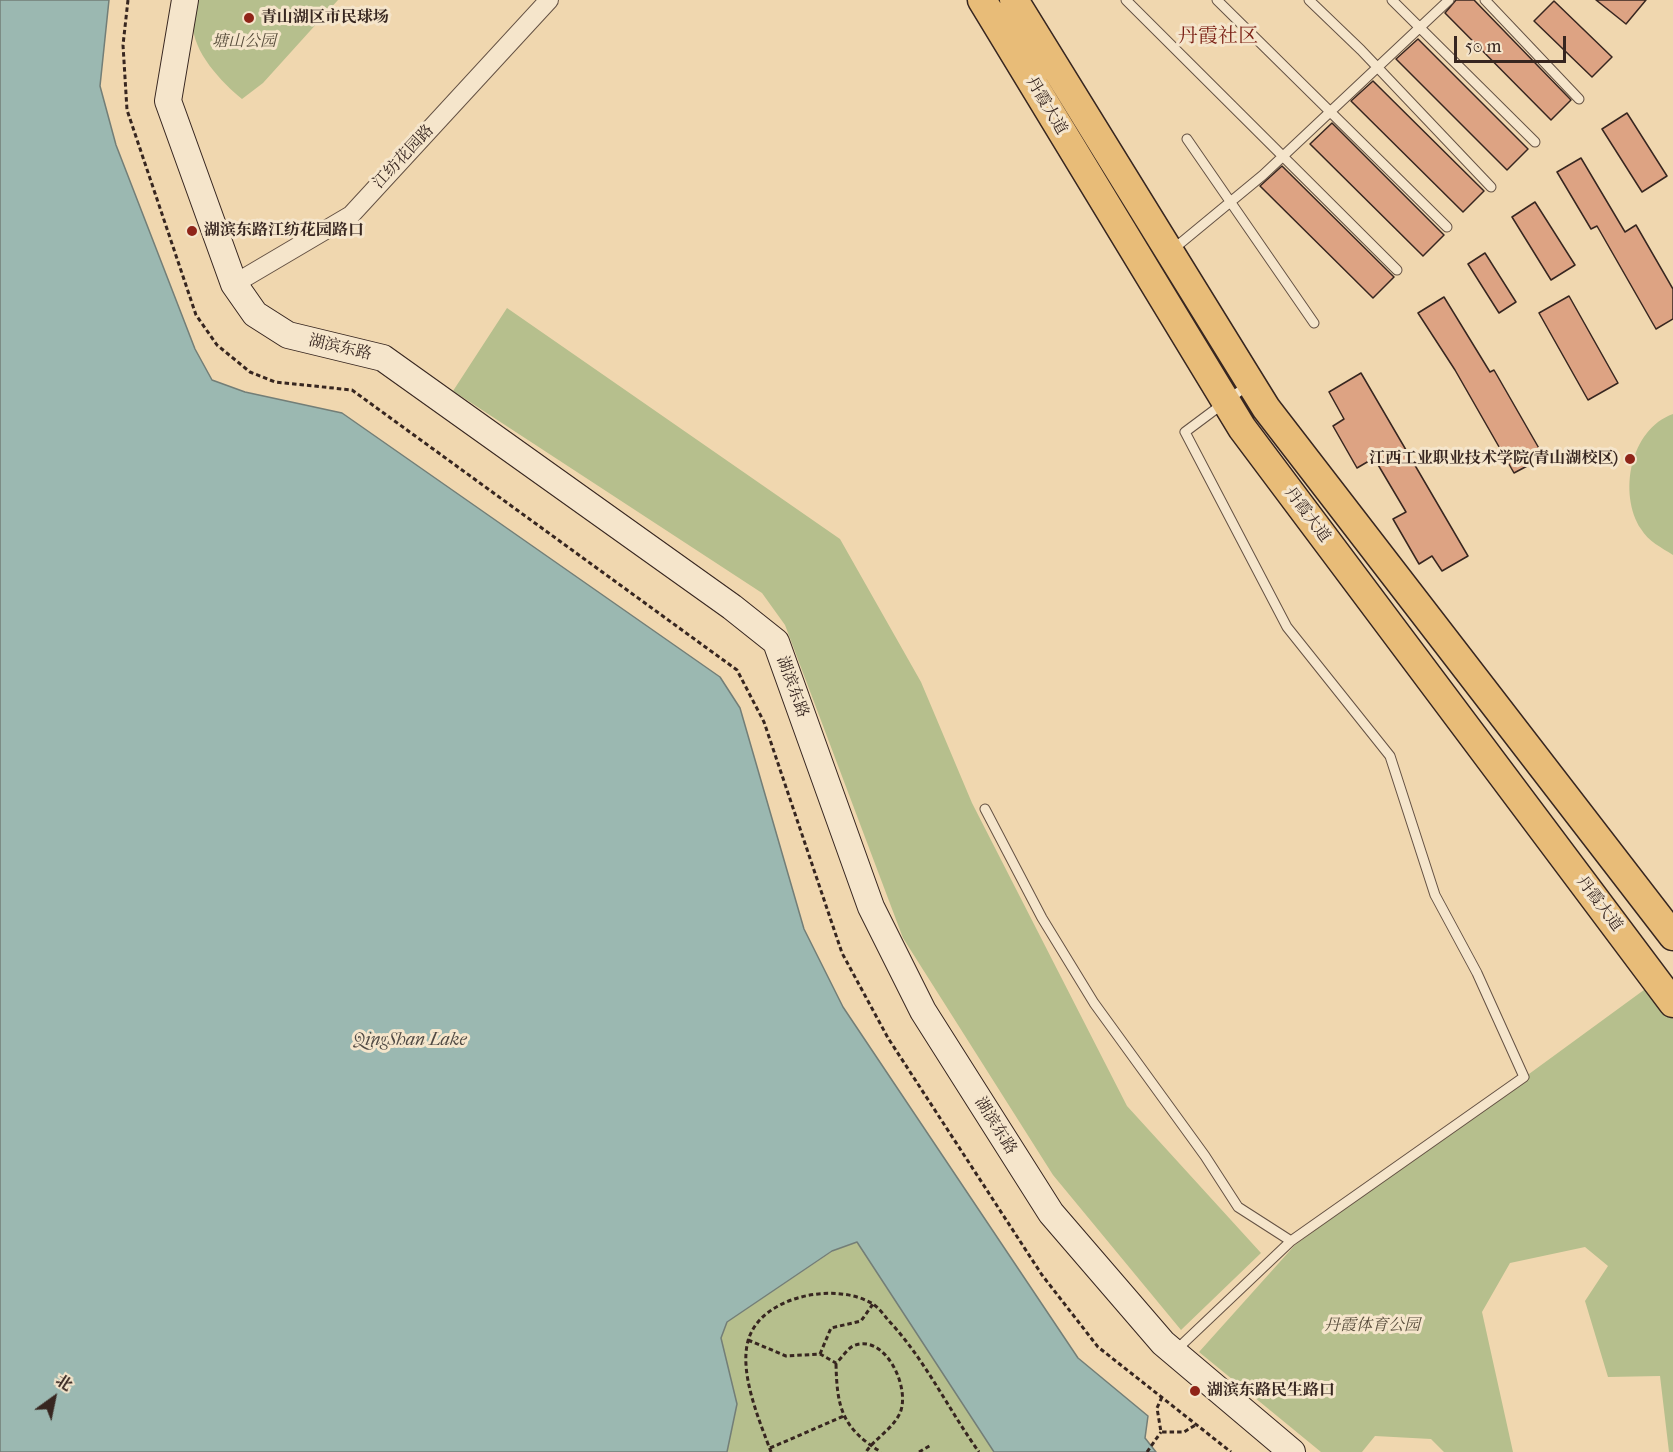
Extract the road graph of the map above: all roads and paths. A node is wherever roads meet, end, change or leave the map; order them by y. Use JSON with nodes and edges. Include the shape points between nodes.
{"nodes":[{"id":1,"x":128,"y":0,"type":"edge"},
{"id":2,"x":184,"y":0,"type":"edge"},
{"id":3,"x":549,"y":0,"type":"edge"},
{"id":4,"x":982,"y":0,"type":"edge"},
{"id":5,"x":1014,"y":0,"type":"edge"},
{"id":6,"x":1126,"y":0,"type":"edge"},
{"id":7,"x":1217,"y":0,"type":"edge"},
{"id":8,"x":1309,"y":0,"type":"edge"},
{"id":9,"x":1392,"y":0,"type":"edge"},
{"id":10,"x":1449,"y":0,"type":"edge"},
{"id":11,"x":1485,"y":0,"type":"edge"},
{"id":12,"x":1420,"y":27,"type":"junction"},
{"id":13,"x":1377,"y":67,"type":"junction"},
{"id":14,"x":1579,"y":99,"type":"dead end"},
{"id":15,"x":1330,"y":112,"type":"junction"},
{"id":16,"x":1186,"y":139,"type":"dead end"},
{"id":17,"x":1535,"y":141,"type":"dead end"},
{"id":18,"x":1283,"y":156,"type":"junction"},
{"id":19,"x":1491,"y":187,"type":"dead end"},
{"id":20,"x":1230,"y":202,"type":"junction"},
{"id":21,"x":1447,"y":226,"type":"dead end"},
{"id":22,"x":1169,"y":252,"type":"junction"},
{"id":23,"x":1397,"y":270,"type":"dead end"},
{"id":24,"x":234,"y":284,"type":"junction"},
{"id":25,"x":1314,"y":323,"type":"dead end"},
{"id":26,"x":1250,"y":383,"type":"junction"},
{"id":27,"x":1226,"y":402,"type":"junction"},
{"id":28,"x":985,"y":809,"type":"dead end"},
{"id":29,"x":1673,"y":936,"type":"edge"},
{"id":30,"x":1673,"y":1002,"type":"edge"},
{"id":31,"x":1291,"y":1241,"type":"junction"},
{"id":32,"x":873,"y":1304,"type":"junction"},
{"id":33,"x":748,"y":1340,"type":"junction"},
{"id":34,"x":1174,"y":1353,"type":"junction"},
{"id":35,"x":820,"y":1354,"type":"junction"},
{"id":36,"x":836,"y":1363,"type":"junction"},
{"id":37,"x":1162,"y":1397,"type":"junction"},
{"id":38,"x":844,"y":1416,"type":"junction"},
{"id":39,"x":1197,"y":1424,"type":"junction"},
{"id":40,"x":1161,"y":1432,"type":"junction"},
{"id":41,"x":870,"y":1445,"type":"junction"},
{"id":42,"x":931,"y":1445,"type":"dead end"},
{"id":43,"x":770,"y":1450,"type":"edge"},
{"id":44,"x":866,"y":1452,"type":"edge"},
{"id":45,"x":881,"y":1452,"type":"edge"},
{"id":46,"x":919,"y":1452,"type":"edge"},
{"id":47,"x":979,"y":1452,"type":"edge"},
{"id":48,"x":1147,"y":1452,"type":"edge"},
{"id":49,"x":1231,"y":1452,"type":"edge"},
{"id":50,"x":1292,"y":1452,"type":"edge"}],
"edges":[{"from":1,"to":37,"type":"path","via":[[123,45],[127,110],[196,315],[217,345],[249,372],[275,382],[352,390],[737,670],[764,722],[842,953],[888,1038],[1042,1275],[1098,1347]]},
{"from":2,"to":24,"type":"street","name":"湖滨东路","via":[[168,101]]},
{"from":3,"to":24,"type":"street","name":"江纺花园路","via":[[351,215]]},
{"from":4,"to":27,"type":"main road","name":"丹霞大道"},
{"from":5,"to":22,"type":"main road","name":"丹霞大道"},
{"from":6,"to":18,"type":"lane"},
{"from":7,"to":15,"type":"lane"},
{"from":8,"to":13,"type":"lane"},
{"from":9,"to":12,"type":"lane"},
{"from":10,"to":12,"type":"lane"},
{"from":11,"to":14,"type":"lane"},
{"from":12,"to":13,"type":"lane"},
{"from":12,"to":17,"type":"lane"},
{"from":13,"to":15,"type":"lane"},
{"from":13,"to":19,"type":"lane"},
{"from":15,"to":18,"type":"lane"},
{"from":15,"to":21,"type":"lane"},
{"from":16,"to":20,"type":"lane"},
{"from":18,"to":20,"type":"lane"},
{"from":18,"to":23,"type":"lane"},
{"from":20,"to":22,"type":"lane"},
{"from":20,"to":25,"type":"lane"},
{"from":22,"to":26,"type":"main road","name":"丹霞大道"},
{"from":24,"to":34,"type":"street","name":"湖滨东路","via":[[255,314],[288,335],[383,358],[776,642],[871,907],[923,1011],[1051,1213]]},
{"from":26,"to":27,"type":"lane"},
{"from":26,"to":29,"type":"main road","name":"丹霞大道"},
{"from":27,"to":30,"type":"main road","name":"丹霞大道"},
{"from":27,"to":31,"type":"lane","via":[[1185,432],[1287,627],[1390,756],[1435,895],[1477,973],[1524,1077]]},
{"from":28,"to":31,"type":"lane","via":[[1042,918],[1094,1003],[1238,1207]]},
{"from":31,"to":34,"type":"lane"},
{"from":32,"to":33,"type":"path","via":[[837,1292],[791,1299],[762,1319]]},
{"from":32,"to":35,"type":"path","via":[[861,1321],[831,1328]]},
{"from":32,"to":47,"type":"path","via":[[905,1338]]},
{"from":33,"to":35,"type":"path","via":[[786,1356]]},
{"from":33,"to":43,"type":"path","via":[[746,1360],[752,1396]]},
{"from":34,"to":50,"type":"street","name":"湖滨东路"},
{"from":35,"to":36,"type":"path"},
{"from":36,"to":38,"type":"path","via":[[837,1391]]},
{"from":36,"to":41,"type":"path","via":[[852,1346],[869,1344],[896,1368],[903,1388],[900,1413]]},
{"from":37,"to":39,"type":"path"},
{"from":37,"to":40,"type":"path","via":[[1157,1407]]},
{"from":38,"to":41,"type":"path","via":[[850,1428]]},
{"from":38,"to":43,"type":"path"},
{"from":39,"to":40,"type":"path","via":[[1184,1432]]},
{"from":39,"to":49,"type":"path"},
{"from":40,"to":48,"type":"path"},
{"from":41,"to":44,"type":"path"},
{"from":41,"to":45,"type":"path"},
{"from":42,"to":46,"type":"path"}]}
